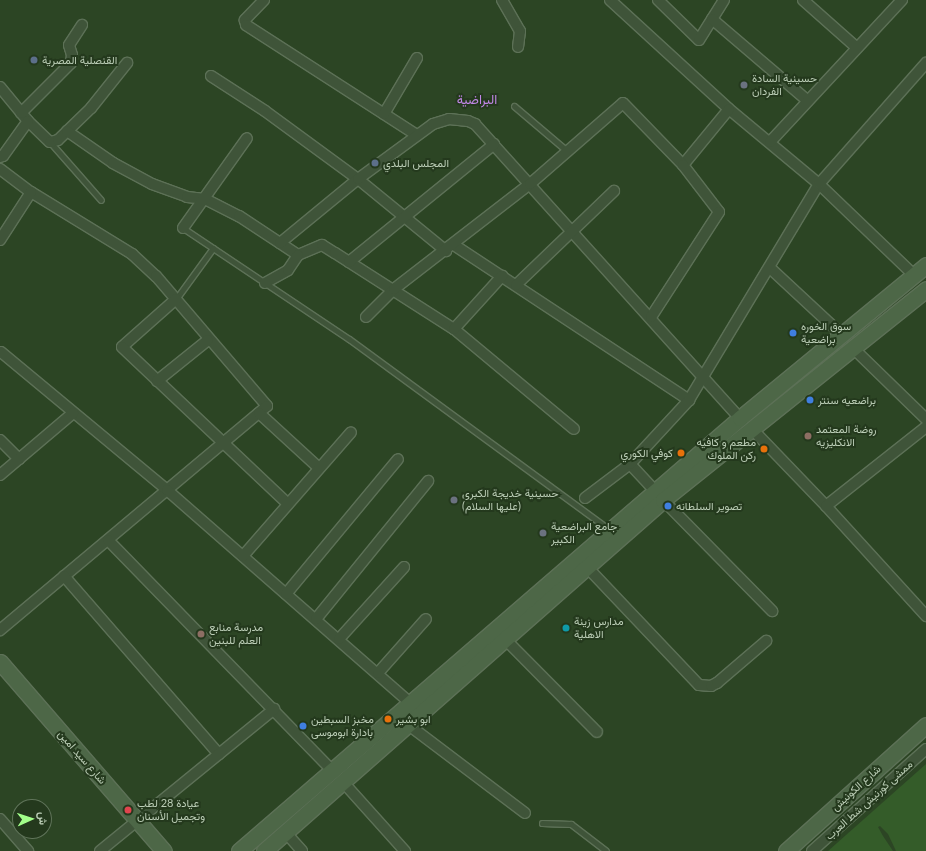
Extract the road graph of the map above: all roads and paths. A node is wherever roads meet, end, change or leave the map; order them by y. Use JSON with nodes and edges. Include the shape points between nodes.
{"nodes":[{"id":1,"x":264,"y":0,"type":"edge"},
{"id":2,"x":502,"y":0,"type":"edge"},
{"id":3,"x":610,"y":0,"type":"edge"},
{"id":4,"x":658,"y":0,"type":"edge"},
{"id":5,"x":724,"y":0,"type":"edge"},
{"id":6,"x":802,"y":0,"type":"edge"},
{"id":7,"x":902,"y":0,"type":"edge"},
{"id":8,"x":712,"y":19,"type":"junction"},
{"id":9,"x":82,"y":25,"type":"dead end"},
{"id":10,"x":518,"y":47,"type":"dead end"},
{"id":11,"x":857,"y":48,"type":"junction"},
{"id":12,"x":417,"y":58,"type":"dead end"},
{"id":13,"x":127,"y":63,"type":"dead end"},
{"id":14,"x":926,"y":63,"type":"edge"},
{"id":15,"x":211,"y":76,"type":"dead end"},
{"id":16,"x":0,"y":87,"type":"edge"},
{"id":17,"x":808,"y":101,"type":"junction"},
{"id":18,"x":514,"y":106,"type":"dead end"},
{"id":19,"x":729,"y":109,"type":"junction"},
{"id":20,"x":384,"y":114,"type":"junction"},
{"id":21,"x":25,"y":117,"type":"junction"},
{"id":22,"x":67,"y":131,"type":"junction"},
{"id":23,"x":417,"y":135,"type":"junction"},
{"id":24,"x":247,"y":138,"type":"dead end"},
{"id":25,"x":50,"y":142,"type":"junction"},
{"id":26,"x":770,"y":142,"type":"junction"},
{"id":27,"x":494,"y":144,"type":"junction"},
{"id":28,"x":567,"y":152,"type":"junction"},
{"id":29,"x":0,"y":157,"type":"edge"},
{"id":30,"x":683,"y":165,"type":"junction"},
{"id":31,"x":0,"y":169,"type":"edge"},
{"id":32,"x":358,"y":179,"type":"junction"},
{"id":33,"x":530,"y":184,"type":"junction"},
{"id":34,"x":819,"y":184,"type":"junction"},
{"id":35,"x":614,"y":191,"type":"dead end"},
{"id":36,"x":31,"y":192,"type":"junction"},
{"id":37,"x":205,"y":199,"type":"junction"},
{"id":38,"x":102,"y":200,"type":"dead end"},
{"id":39,"x":405,"y":217,"type":"junction"},
{"id":40,"x":183,"y":228,"type":"joint"},
{"id":41,"x":573,"y":231,"type":"junction"},
{"id":42,"x":0,"y":240,"type":"edge"},
{"id":43,"x":280,"y":243,"type":"junction"},
{"id":44,"x":213,"y":248,"type":"junction"},
{"id":45,"x":450,"y":248,"type":"junction"},
{"id":46,"x":298,"y":255,"type":"junction"},
{"id":47,"x":349,"y":262,"type":"junction"},
{"id":48,"x":926,"y":265,"type":"edge"},
{"id":49,"x":770,"y":268,"type":"junction"},
{"id":50,"x":914,"y":275,"type":"junction"},
{"id":51,"x":502,"y":276,"type":"junction"},
{"id":52,"x":265,"y":283,"type":"junction"},
{"id":53,"x":516,"y":285,"type":"junction"},
{"id":54,"x":394,"y":289,"type":"junction"},
{"id":55,"x":926,"y":289,"type":"edge"},
{"id":56,"x":176,"y":299,"type":"junction"},
{"id":57,"x":878,"y":304,"type":"junction"},
{"id":58,"x":366,"y":317,"type":"dead end"},
{"id":59,"x":651,"y":317,"type":"junction"},
{"id":60,"x":889,"y":318,"type":"junction"},
{"id":61,"x":454,"y":328,"type":"junction"},
{"id":62,"x":841,"y":334,"type":"junction"},
{"id":63,"x":208,"y":340,"type":"junction"},
{"id":64,"x":853,"y":348,"type":"junction"},
{"id":65,"x":1,"y":352,"type":"edge"},
{"id":66,"x":704,"y":377,"type":"junction"},
{"id":67,"x":157,"y":381,"type":"junction"},
{"id":68,"x":689,"y":400,"type":"junction"},
{"id":69,"x":73,"y":413,"type":"junction"},
{"id":70,"x":259,"y":413,"type":"junction"},
{"id":71,"x":740,"y":418,"type":"junction"},
{"id":72,"x":926,"y":418,"type":"edge"},
{"id":73,"x":926,"y":427,"type":"edge"},
{"id":74,"x":574,"y":429,"type":"dead end"},
{"id":75,"x":752,"y":429,"type":"junction"},
{"id":76,"x":351,"y":432,"type":"dead end"},
{"id":77,"x":0,"y":440,"type":"edge"},
{"id":78,"x":224,"y":442,"type":"junction"},
{"id":79,"x":19,"y":459,"type":"junction"},
{"id":80,"x":398,"y":459,"type":"dead end"},
{"id":81,"x":630,"y":464,"type":"junction"},
{"id":82,"x":319,"y":468,"type":"junction"},
{"id":83,"x":0,"y":475,"type":"edge"},
{"id":84,"x":428,"y":481,"type":"dead end"},
{"id":85,"x":167,"y":490,"type":"junction"},
{"id":86,"x":659,"y":496,"type":"junction"},
{"id":87,"x":585,"y":498,"type":"dead end"},
{"id":88,"x":288,"y":504,"type":"junction"},
{"id":89,"x":826,"y":506,"type":"junction"},
{"id":90,"x":610,"y":530,"type":"junction"},
{"id":91,"x":108,"y":540,"type":"junction"},
{"id":92,"x":243,"y":556,"type":"junction"},
{"id":93,"x":586,"y":566,"type":"junction"},
{"id":94,"x":404,"y":567,"type":"dead end"},
{"id":95,"x":64,"y":576,"type":"junction"},
{"id":96,"x":286,"y":594,"type":"junction"},
{"id":97,"x":772,"y":611,"type":"dead end"},
{"id":98,"x":926,"y":616,"type":"edge"},
{"id":99,"x":316,"y":619,"type":"junction"},
{"id":100,"x":426,"y":619,"type":"dead end"},
{"id":101,"x":0,"y":630,"type":"edge"},
{"id":102,"x":504,"y":638,"type":"junction"},
{"id":103,"x":339,"y":639,"type":"junction"},
{"id":104,"x":766,"y":640,"type":"dead end"},
{"id":105,"x":0,"y":662,"type":"edge"},
{"id":106,"x":378,"y":673,"type":"junction"},
{"id":107,"x":410,"y":703,"type":"junction"},
{"id":108,"x":274,"y":709,"type":"junction"},
{"id":109,"x":406,"y":723,"type":"junction"},
{"id":110,"x":926,"y":725,"type":"edge"},
{"id":111,"x":597,"y":732,"type":"dead end"},
{"id":112,"x":926,"y":739,"type":"edge"},
{"id":113,"x":926,"y":749,"type":"edge"},
{"id":114,"x":219,"y":754,"type":"junction"},
{"id":115,"x":332,"y":770,"type":"junction"},
{"id":116,"x":343,"y":782,"type":"junction"},
{"id":117,"x":524,"y":812,"type":"dead end"},
{"id":118,"x":0,"y":819,"type":"edge"},
{"id":119,"x":138,"y":820,"type":"junction"},
{"id":120,"x":542,"y":822,"type":"dead end"},
{"id":121,"x":286,"y":833,"type":"junction"},
{"id":122,"x":28,"y":851,"type":"edge"},
{"id":123,"x":100,"y":851,"type":"edge"},
{"id":124,"x":164,"y":851,"type":"edge"},
{"id":125,"x":239,"y":851,"type":"edge"},
{"id":126,"x":264,"y":851,"type":"edge"},
{"id":127,"x":302,"y":851,"type":"edge"},
{"id":128,"x":405,"y":851,"type":"edge"},
{"id":129,"x":606,"y":851,"type":"edge"},
{"id":130,"x":786,"y":851,"type":"edge"},
{"id":131,"x":801,"y":851,"type":"edge"},
{"id":132,"x":812,"y":851,"type":"edge"}],
"edges":[{"from":1,"to":20,"type":"street","via":[[245,20],[246,25]]},
{"from":2,"to":10,"type":"street","via":[[520,31]]},
{"from":3,"to":19,"type":"street"},
{"from":4,"to":8,"type":"street","via":[[699,40]]},
{"from":5,"to":8,"type":"street"},
{"from":6,"to":11,"type":"street"},
{"from":7,"to":11,"type":"street"},
{"from":8,"to":17,"type":"street"},
{"from":9,"to":21,"type":"street","via":[[69,45],[71,63]]},
{"from":11,"to":17,"type":"street"},
{"from":12,"to":20,"type":"street"},
{"from":13,"to":22,"type":"street","via":[[91,108]]},
{"from":14,"to":34,"type":"street"},
{"from":15,"to":32,"type":"street","via":[[265,111]]},
{"from":16,"to":21,"type":"street"},
{"from":17,"to":26,"type":"street"},
{"from":18,"to":28,"type":"lane"},
{"from":19,"to":26,"type":"street"},
{"from":19,"to":30,"type":"street"},
{"from":20,"to":23,"type":"street"},
{"from":21,"to":25,"type":"street"},
{"from":21,"to":29,"type":"street"},
{"from":22,"to":25,"type":"street","via":[[58,140]]},
{"from":22,"to":37,"type":"street","via":[[152,184],[187,197]]},
{"from":23,"to":27,"type":"street","via":[[441,120],[461,120],[475,124]]},
{"from":23,"to":32,"type":"street"},
{"from":24,"to":37,"type":"street"},
{"from":25,"to":38,"type":"lane"},
{"from":26,"to":34,"type":"street"},
{"from":27,"to":33,"type":"street"},
{"from":27,"to":39,"type":"street"},
{"from":28,"to":30,"type":"street","via":[[624,103]]},
{"from":28,"to":33,"type":"street"},
{"from":30,"to":59,"type":"street","via":[[719,212]]},
{"from":31,"to":36,"type":"street"},
{"from":32,"to":39,"type":"street"},
{"from":32,"to":43,"type":"street"},
{"from":33,"to":41,"type":"street"},
{"from":33,"to":45,"type":"street"},
{"from":34,"to":49,"type":"street"},
{"from":34,"to":50,"type":"street"},
{"from":35,"to":41,"type":"street"},
{"from":36,"to":42,"type":"street"},
{"from":36,"to":56,"type":"street","via":[[132,254]]},
{"from":37,"to":40,"type":"street"},
{"from":37,"to":43,"type":"street","via":[[239,216]]},
{"from":39,"to":45,"type":"street"},
{"from":39,"to":47,"type":"street"},
{"from":40,"to":44,"type":"lane"},
{"from":41,"to":53,"type":"street"},
{"from":41,"to":59,"type":"street"},
{"from":43,"to":46,"type":"street"},
{"from":44,"to":52,"type":"lane"},
{"from":44,"to":56,"type":"lane"},
{"from":45,"to":51,"type":"street"},
{"from":45,"to":54,"type":"street"},
{"from":46,"to":47,"type":"street","via":[[322,245]]},
{"from":46,"to":52,"type":"street","via":[[288,270]]},
{"from":47,"to":54,"type":"street"},
{"from":48,"to":50,"type":"main road"},
{"from":49,"to":62,"type":"street"},
{"from":49,"to":66,"type":"street"},
{"from":50,"to":57,"type":"main road"},
{"from":51,"to":53,"type":"street"},
{"from":51,"to":61,"type":"street"},
{"from":52,"to":90,"type":"lane","via":[[349,340]]},
{"from":53,"to":68,"type":"street"},
{"from":54,"to":58,"type":"street"},
{"from":54,"to":61,"type":"street"},
{"from":55,"to":60,"type":"main road"},
{"from":56,"to":63,"type":"street"},
{"from":56,"to":67,"type":"street","via":[[122,347]]},
{"from":57,"to":60,"type":"main road"},
{"from":57,"to":62,"type":"main road"},
{"from":59,"to":66,"type":"street"},
{"from":60,"to":64,"type":"main road"},
{"from":61,"to":74,"type":"street"},
{"from":62,"to":71,"type":"main road"},
{"from":63,"to":67,"type":"street"},
{"from":63,"to":70,"type":"street","via":[[267,406]]},
{"from":64,"to":72,"type":"street"},
{"from":64,"to":75,"type":"main road"},
{"from":65,"to":69,"type":"street"},
{"from":66,"to":68,"type":"street"},
{"from":66,"to":71,"type":"street"},
{"from":67,"to":78,"type":"street"},
{"from":68,"to":81,"type":"street"},
{"from":69,"to":79,"type":"street"},
{"from":69,"to":85,"type":"street"},
{"from":70,"to":78,"type":"street"},
{"from":70,"to":82,"type":"street"},
{"from":71,"to":86,"type":"main road"},
{"from":73,"to":89,"type":"street"},
{"from":75,"to":86,"type":"main road"},
{"from":75,"to":89,"type":"street"},
{"from":76,"to":82,"type":"street"},
{"from":77,"to":79,"type":"street"},
{"from":78,"to":85,"type":"street"},
{"from":78,"to":88,"type":"street"},
{"from":79,"to":83,"type":"street"},
{"from":80,"to":96,"type":"street"},
{"from":81,"to":86,"type":"street"},
{"from":81,"to":87,"type":"street"},
{"from":82,"to":88,"type":"street"},
{"from":84,"to":99,"type":"street"},
{"from":85,"to":91,"type":"street"},
{"from":85,"to":92,"type":"street"},
{"from":86,"to":90,"type":"main road"},
{"from":86,"to":93,"type":"main road"},
{"from":86,"to":97,"type":"street"},
{"from":88,"to":92,"type":"street"},
{"from":89,"to":98,"type":"street"},
{"from":90,"to":107,"type":"main road"},
{"from":91,"to":95,"type":"street"},
{"from":91,"to":108,"type":"street"},
{"from":92,"to":96,"type":"street"},
{"from":93,"to":102,"type":"main road"},
{"from":93,"to":104,"type":"street","via":[[699,685],[711,686],[717,683]]},
{"from":94,"to":103,"type":"street"},
{"from":95,"to":101,"type":"street"},
{"from":95,"to":114,"type":"street"},
{"from":96,"to":99,"type":"street"},
{"from":99,"to":103,"type":"street"},
{"from":100,"to":106,"type":"street"},
{"from":102,"to":109,"type":"main road"},
{"from":102,"to":111,"type":"street"},
{"from":103,"to":106,"type":"street"},
{"from":105,"to":119,"type":"main road","name":"شارع سيد امين"},
{"from":106,"to":107,"type":"street"},
{"from":107,"to":115,"type":"main road"},
{"from":108,"to":114,"type":"street"},
{"from":108,"to":115,"type":"street"},
{"from":109,"to":116,"type":"main road"},
{"from":109,"to":117,"type":"street"},
{"from":110,"to":130,"type":"main road","name":"شارع الكونيش"},
{"from":112,"to":131,"type":"main road","name":"شارع الكونيش"},
{"from":113,"to":132,"type":"street","name":"ممشى كورنيش شط العرب"},
{"from":114,"to":119,"type":"street"},
{"from":115,"to":116,"type":"main road"},
{"from":115,"to":125,"type":"main road"},
{"from":116,"to":121,"type":"main road"},
{"from":116,"to":128,"type":"street"},
{"from":118,"to":122,"type":"street"},
{"from":119,"to":123,"type":"street"},
{"from":119,"to":124,"type":"main road","name":"شارع سيد امين"},
{"from":120,"to":129,"type":"lane","via":[[571,824]]},
{"from":121,"to":126,"type":"main road"},
{"from":121,"to":127,"type":"street"}]}
